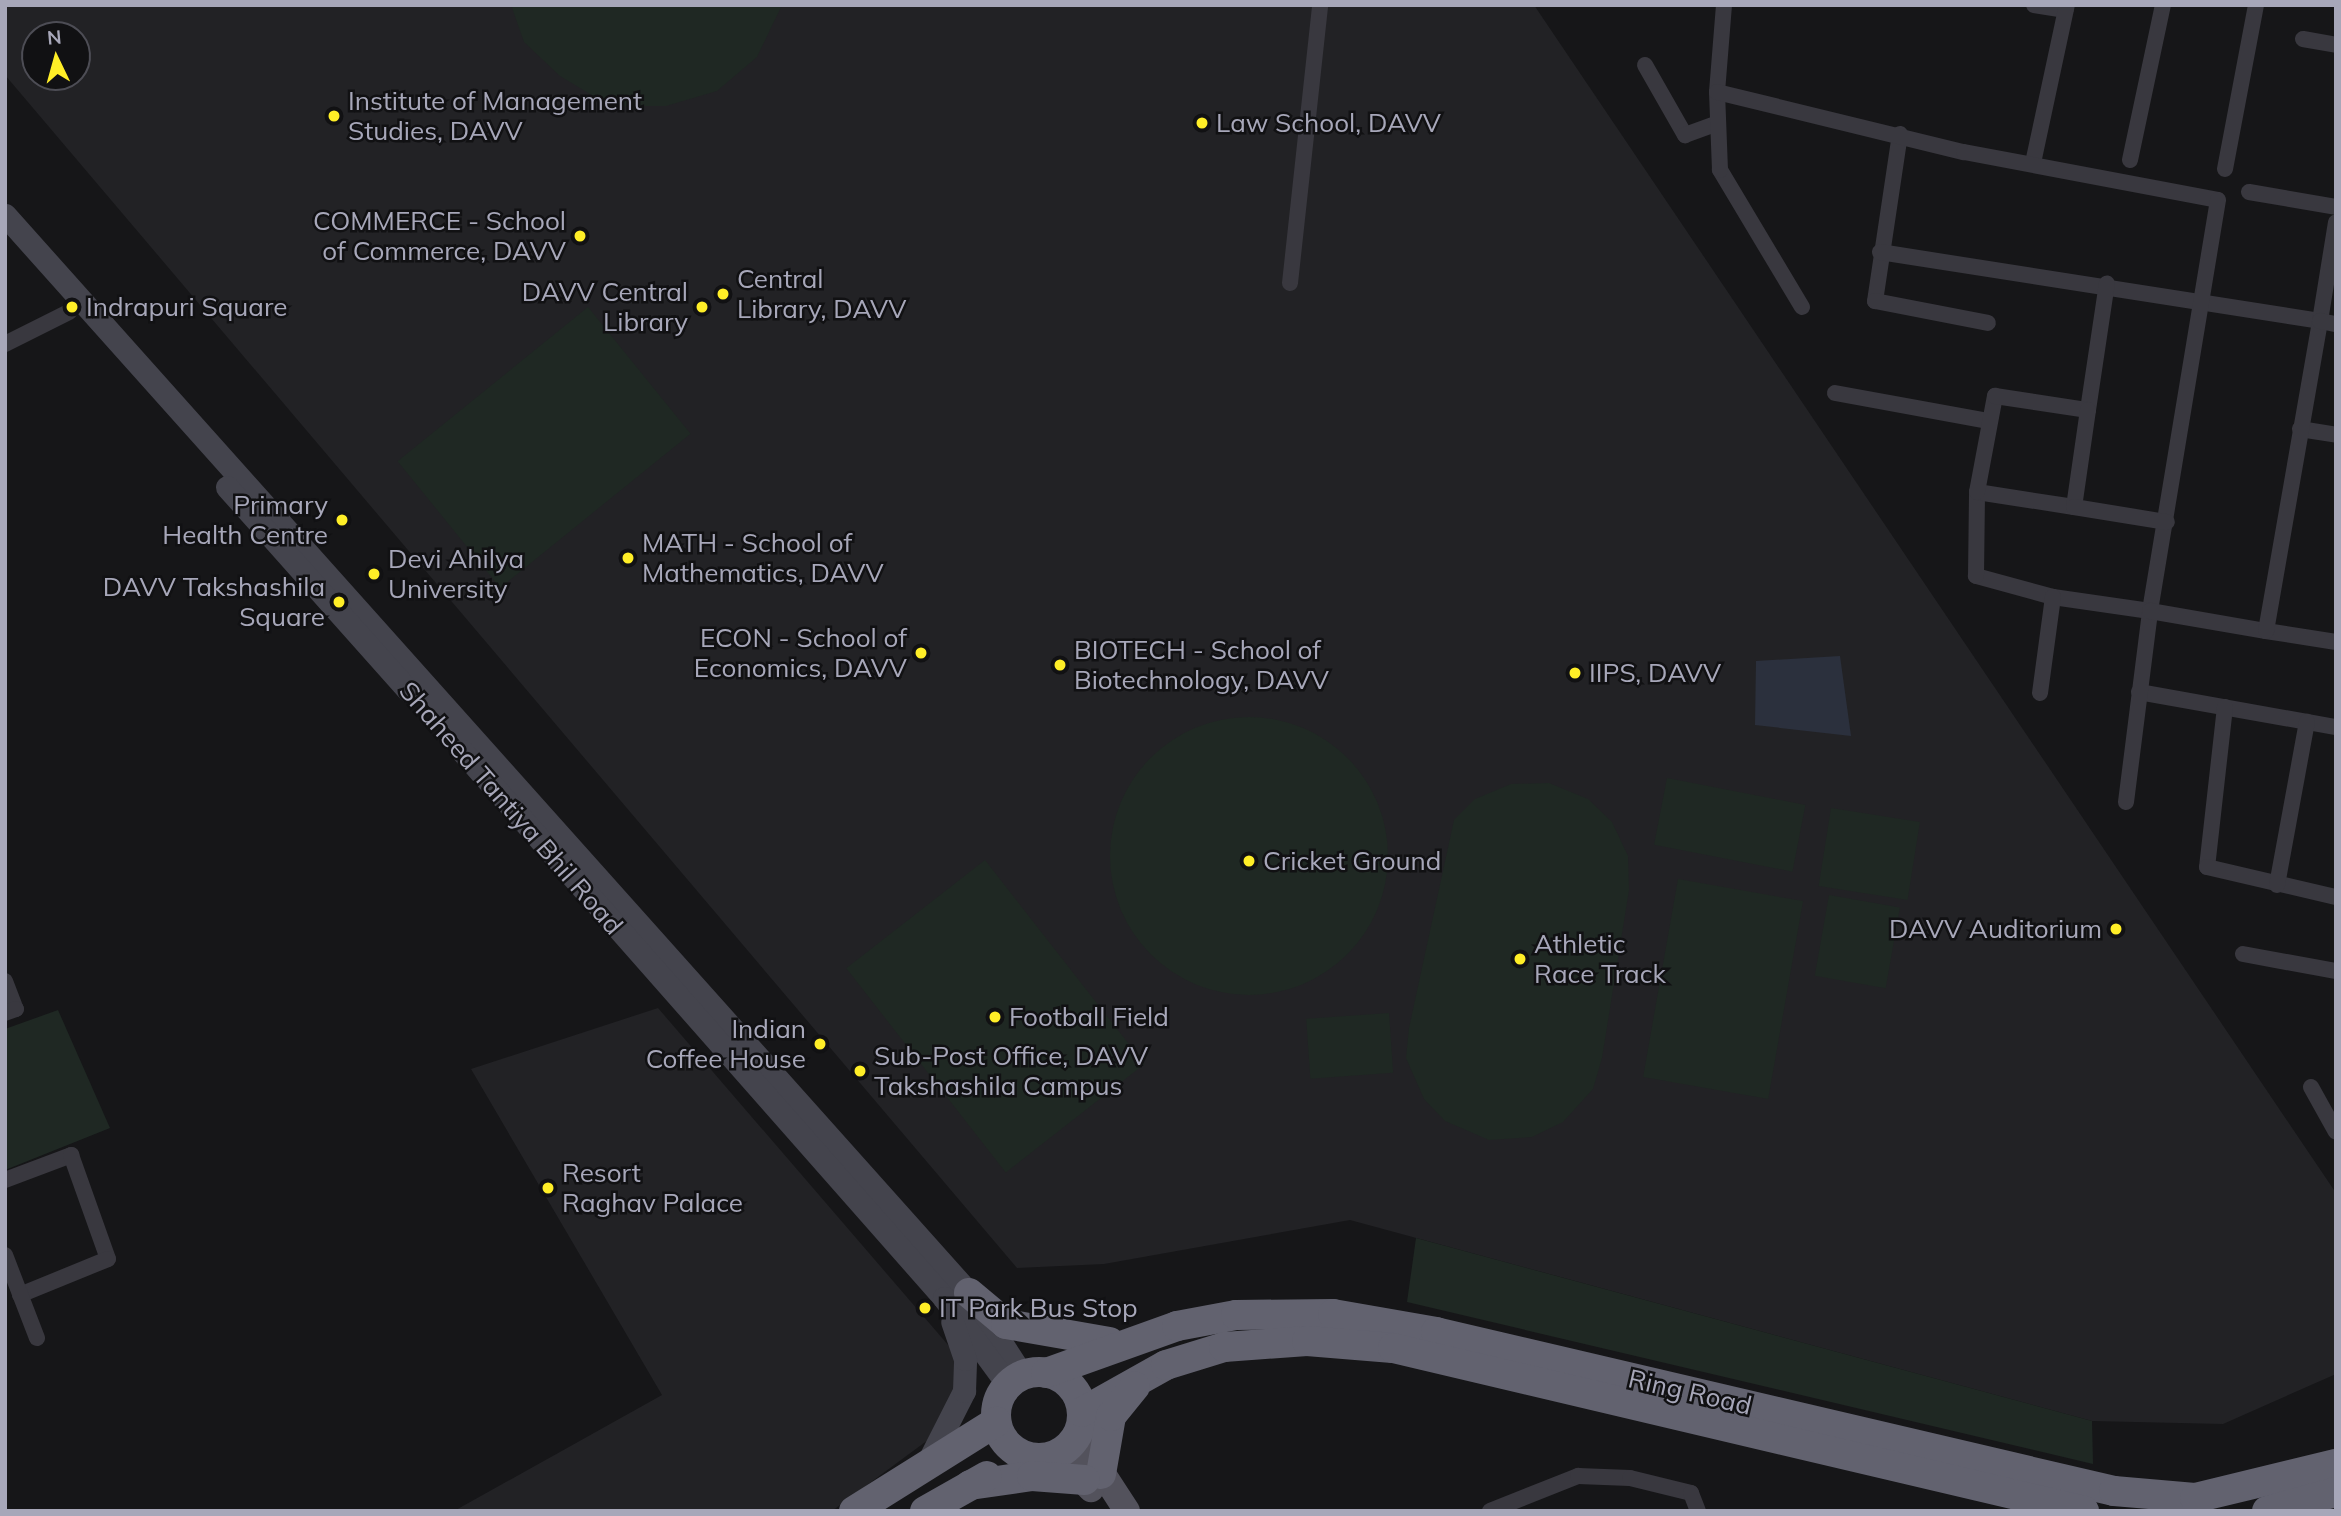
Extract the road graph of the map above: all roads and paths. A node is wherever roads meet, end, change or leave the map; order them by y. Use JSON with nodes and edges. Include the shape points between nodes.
{"nodes":[{"id":1,"x":1320,"y":5,"type":"edge"},
{"id":2,"x":1724,"y":5,"type":"edge"},
{"id":3,"x":2034,"y":5,"type":"edge"},
{"id":4,"x":2163,"y":5,"type":"edge"},
{"id":5,"x":2256,"y":5,"type":"edge"},
{"id":6,"x":2066,"y":8,"type":"edge"},
{"id":7,"x":2303,"y":39,"type":"dead end"},
{"id":8,"x":2336,"y":45,"type":"edge"},
{"id":9,"x":1645,"y":65,"type":"dead end"},
{"id":10,"x":1717,"y":92,"type":"junction"},
{"id":11,"x":1716,"y":124,"type":"junction"},
{"id":12,"x":1900,"y":134,"type":"junction"},
{"id":13,"x":2130,"y":160,"type":"dead end"},
{"id":14,"x":2033,"y":163,"type":"junction"},
{"id":15,"x":2225,"y":169,"type":"dead end"},
{"id":16,"x":2249,"y":192,"type":"dead end"},
{"id":17,"x":2336,"y":207,"type":"edge"},
{"id":18,"x":5,"y":215,"type":"edge"},
{"id":19,"x":2336,"y":222,"type":"edge"},
{"id":20,"x":5,"y":239,"type":"edge"},
{"id":21,"x":1880,"y":251,"type":"junction"},
{"id":22,"x":1290,"y":283,"type":"dead end"},
{"id":23,"x":2107,"y":283,"type":"junction"},
{"id":24,"x":2206,"y":299,"type":"junction"},
{"id":25,"x":1802,"y":307,"type":"dead end"},
{"id":26,"x":76,"y":308,"type":"junction"},
{"id":27,"x":2328,"y":322,"type":"edge"},
{"id":28,"x":1988,"y":323,"type":"dead end"},
{"id":29,"x":5,"y":344,"type":"edge"},
{"id":30,"x":1835,"y":393,"type":"dead end"},
{"id":31,"x":2088,"y":410,"type":"junction"},
{"id":32,"x":1987,"y":421,"type":"junction"},
{"id":33,"x":2300,"y":429,"type":"junction"},
{"id":34,"x":2336,"y":435,"type":"edge"},
{"id":35,"x":1977,"y":492,"type":"junction"},
{"id":36,"x":2074,"y":507,"type":"junction"},
{"id":37,"x":2167,"y":522,"type":"junction"},
{"id":38,"x":2053,"y":597,"type":"junction"},
{"id":39,"x":2150,"y":611,"type":"junction"},
{"id":40,"x":2266,"y":631,"type":"junction"},
{"id":41,"x":2336,"y":642,"type":"edge"},
{"id":42,"x":2139,"y":692,"type":"junction"},
{"id":43,"x":2040,"y":694,"type":"dead end"},
{"id":44,"x":2225,"y":707,"type":"junction"},
{"id":45,"x":2307,"y":722,"type":"junction"},
{"id":46,"x":2336,"y":727,"type":"edge"},
{"id":47,"x":2126,"y":802,"type":"dead end"},
{"id":48,"x":2277,"y":885,"type":"junction"},
{"id":49,"x":2336,"y":897,"type":"edge"},
{"id":50,"x":2243,"y":954,"type":"dead end"},
{"id":51,"x":2336,"y":971,"type":"edge"},
{"id":52,"x":5,"y":981,"type":"edge"},
{"id":53,"x":5,"y":1013,"type":"edge"},
{"id":54,"x":2311,"y":1087,"type":"dead end"},
{"id":55,"x":2335,"y":1130,"type":"edge"},
{"id":56,"x":5,"y":1180,"type":"edge"},
{"id":57,"x":5,"y":1255,"type":"edge"},
{"id":58,"x":20,"y":1295,"type":"junction"},
{"id":59,"x":957,"y":1296,"type":"junction"},
{"id":60,"x":37,"y":1338,"type":"dead end"},
{"id":61,"x":1307,"y":1341,"type":"junction"},
{"id":62,"x":1121,"y":1343,"type":"junction"},
{"id":63,"x":1025,"y":1378,"type":"junction"},
{"id":64,"x":996,"y":1423,"type":"junction"},
{"id":65,"x":1072,"y":1433,"type":"junction"},
{"id":66,"x":1024,"y":1455,"type":"junction"},
{"id":67,"x":2336,"y":1464,"type":"edge"},
{"id":68,"x":926,"y":1465,"type":"junction"},
{"id":69,"x":1093,"y":1477,"type":"junction"},
{"id":70,"x":970,"y":1485,"type":"junction"},
{"id":71,"x":2336,"y":1492,"type":"edge"},
{"id":72,"x":1514,"y":1506,"type":"edge"},
{"id":73,"x":854,"y":1511,"type":"edge"},
{"id":74,"x":925,"y":1511,"type":"edge"},
{"id":75,"x":1106,"y":1511,"type":"edge"},
{"id":76,"x":1127,"y":1511,"type":"edge"},
{"id":77,"x":1490,"y":1511,"type":"edge"},
{"id":78,"x":1698,"y":1511,"type":"edge"},
{"id":79,"x":2084,"y":1511,"type":"edge"},
{"id":80,"x":2267,"y":1511,"type":"edge"}],
"edges":[{"from":1,"to":22,"type":"street"},
{"from":2,"to":10,"type":"street"},
{"from":3,"to":6,"type":"street"},
{"from":4,"to":13,"type":"street"},
{"from":5,"to":15,"type":"street"},
{"from":6,"to":14,"type":"street"},
{"from":7,"to":8,"type":"street"},
{"from":9,"to":11,"type":"street","via":[[1685,135]]},
{"from":10,"to":11,"type":"street"},
{"from":10,"to":12,"type":"street"},
{"from":11,"to":25,"type":"street","via":[[1720,170]]},
{"from":12,"to":14,"type":"street"},
{"from":12,"to":21,"type":"street"},
{"from":14,"to":24,"type":"street","via":[[2218,200]]},
{"from":16,"to":17,"type":"street"},
{"from":18,"to":26,"type":"main road"},
{"from":19,"to":27,"type":"street"},
{"from":20,"to":26,"type":"main road","name":"Shaheed Tantiya Bhil Road"},
{"from":21,"to":23,"type":"street"},
{"from":21,"to":28,"type":"street","via":[[1872,293],[1878,303]]},
{"from":23,"to":24,"type":"street"},
{"from":23,"to":31,"type":"street"},
{"from":24,"to":27,"type":"street"},
{"from":24,"to":37,"type":"street"},
{"from":26,"to":29,"type":"street"},
{"from":26,"to":59,"type":"main road","name":"Shaheed Tantiya Bhil Road"},
{"from":27,"to":33,"type":"street"},
{"from":30,"to":32,"type":"street"},
{"from":31,"to":32,"type":"street","via":[[1999,395]]},
{"from":31,"to":36,"type":"street"},
{"from":32,"to":35,"type":"street"},
{"from":33,"to":34,"type":"street"},
{"from":33,"to":40,"type":"street"},
{"from":35,"to":36,"type":"street"},
{"from":35,"to":38,"type":"street","via":[[1976,576]]},
{"from":36,"to":37,"type":"street"},
{"from":37,"to":39,"type":"street"},
{"from":38,"to":39,"type":"street"},
{"from":38,"to":43,"type":"street"},
{"from":39,"to":40,"type":"street"},
{"from":39,"to":42,"type":"street"},
{"from":40,"to":41,"type":"street"},
{"from":42,"to":44,"type":"street"},
{"from":42,"to":47,"type":"street"},
{"from":44,"to":45,"type":"street"},
{"from":44,"to":48,"type":"street","via":[[2207,867]]},
{"from":45,"to":46,"type":"street"},
{"from":45,"to":48,"type":"street"},
{"from":48,"to":49,"type":"street"},
{"from":50,"to":51,"type":"street"},
{"from":52,"to":53,"type":"street","via":[[16,1009]]},
{"from":54,"to":55,"type":"street"},
{"from":56,"to":58,"type":"street","via":[[71,1154],[108,1259]]},
{"from":57,"to":58,"type":"street"},
{"from":58,"to":60,"type":"street"},
{"from":59,"to":62,"type":"highway","via":[[1006,1324],[1051,1337]]},
{"from":59,"to":63,"type":"main road"},
{"from":59,"to":68,"type":"main road","via":[[964,1391]]},
{"from":61,"to":65,"type":"highway","name":"Ring Road","via":[[1224,1347],[1166,1365]]},
{"from":61,"to":69,"type":"highway","via":[[1202,1360],[1134,1387],[1111,1416]]},
{"from":61,"to":79,"type":"highway","name":"Ring Road","via":[[1393,1348]]},
{"from":62,"to":63,"type":"highway","name":"Ring Road"},
{"from":62,"to":67,"type":"highway","name":"Ring Road","via":[[1236,1315],[1334,1314],[1436,1332],[2113,1491],[2195,1498]]},
{"from":63,"to":64,"type":"highway"},
{"from":63,"to":65,"type":"highway","via":[[1071,1386]]},
{"from":64,"to":66,"type":"highway","via":[[1006,1442]]},
{"from":64,"to":68,"type":"highway"},
{"from":65,"to":66,"type":"highway"},
{"from":65,"to":69,"type":"main road"},
{"from":66,"to":70,"type":"highway"},
{"from":68,"to":73,"type":"highway"},
{"from":69,"to":70,"type":"highway","via":[[1032,1476]]},
{"from":69,"to":75,"type":"main road"},
{"from":69,"to":76,"type":"main road"},
{"from":70,"to":74,"type":"highway"},
{"from":71,"to":80,"type":"highway"},
{"from":72,"to":77,"type":"street"},
{"from":72,"to":78,"type":"street","via":[[1578,1476],[1630,1478],[1691,1493]]}]}
